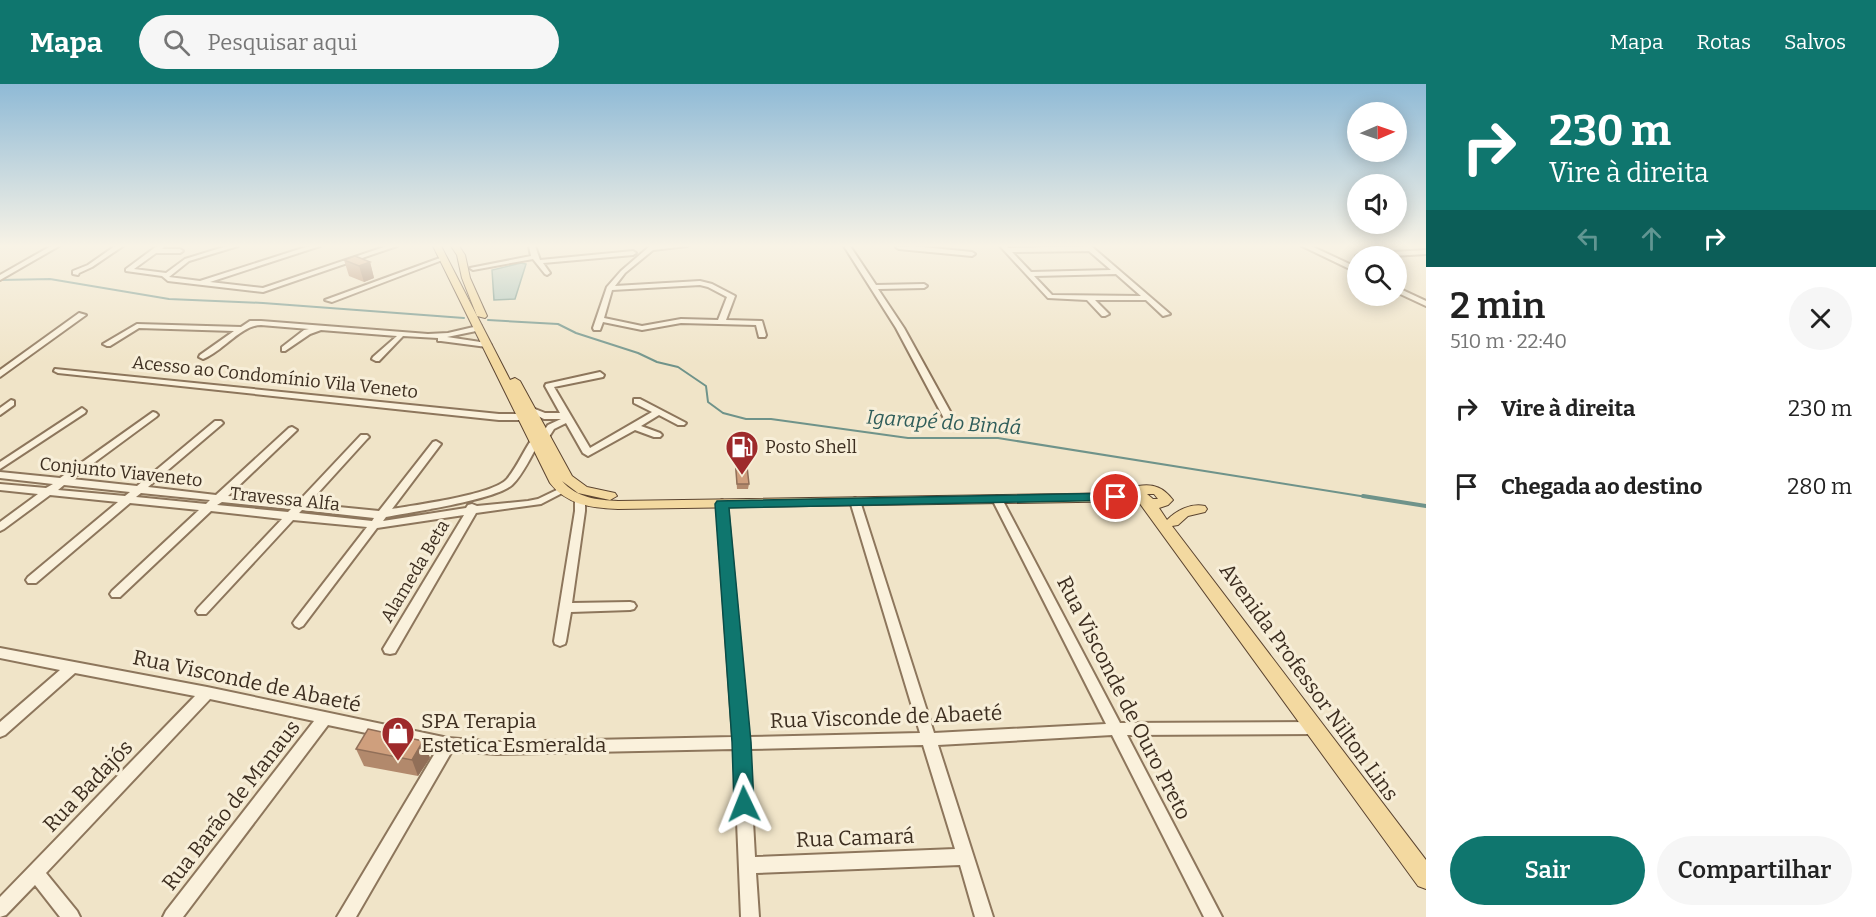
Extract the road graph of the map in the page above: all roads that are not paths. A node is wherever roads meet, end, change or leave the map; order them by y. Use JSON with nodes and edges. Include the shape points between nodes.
{"nodes":[{"id":1,"x":216,"y":285,"type":"edge"},
{"id":2,"x":278,"y":285,"type":"edge"},
{"id":3,"x":366,"y":285,"type":"edge"},
{"id":4,"x":457,"y":285,"type":"edge"},
{"id":5,"x":469,"y":285,"type":"edge"},
{"id":6,"x":612,"y":285,"type":"edge"},
{"id":7,"x":1038,"y":285,"type":"edge"},
{"id":8,"x":1132,"y":285,"type":"edge"},
{"id":9,"x":924,"y":286,"type":"dead end"},
{"id":10,"x":876,"y":287,"type":"joint"},
{"id":11,"x":609,"y":288,"type":"junction"},
{"id":12,"x":1407,"y":295,"type":"edge"},
{"id":13,"x":1090,"y":298,"type":"junction"},
{"id":14,"x":1148,"y":298,"type":"junction"},
{"id":15,"x":329,"y":300,"type":"dead end"},
{"id":16,"x":1426,"y":304,"type":"edge"},
{"id":17,"x":1105,"y":314,"type":"dead end"},
{"id":18,"x":1166,"y":314,"type":"dead end"},
{"id":19,"x":82,"y":315,"type":"dead end"},
{"id":20,"x":600,"y":318,"type":"junction"},
{"id":21,"x":721,"y":323,"type":"junction"},
{"id":22,"x":480,"y":327,"type":"junction"},
{"id":23,"x":597,"y":328,"type":"dead end"},
{"id":24,"x":242,"y":329,"type":"junction"},
{"id":25,"x":762,"y":335,"type":"dead end"},
{"id":26,"x":400,"y":337,"type":"junction"},
{"id":27,"x":106,"y":344,"type":"dead end"},
{"id":28,"x":285,"y":349,"type":"dead end"},
{"id":29,"x":203,"y":357,"type":"dead end"},
{"id":30,"x":376,"y":359,"type":"dead end"},
{"id":31,"x":58,"y":371,"type":"dead end"},
{"id":32,"x":0,"y":374,"type":"edge"},
{"id":33,"x":600,"y":375,"type":"dead end"},
{"id":34,"x":636,"y":401,"type":"dead end"},
{"id":35,"x":11,"y":403,"type":"dead end"},
{"id":36,"x":0,"y":411,"type":"edge"},
{"id":37,"x":82,"y":411,"type":"dead end"},
{"id":38,"x":524,"y":411,"type":"junction"},
{"id":39,"x":658,"y":412,"type":"junction"},
{"id":40,"x":153,"y":415,"type":"dead end"},
{"id":41,"x":544,"y":416,"type":"junction"},
{"id":42,"x":567,"y":418,"type":"junction"},
{"id":43,"x":218,"y":423,"type":"dead end"},
{"id":44,"x":681,"y":423,"type":"dead end"},
{"id":45,"x":952,"y":424,"type":"dead end"},
{"id":46,"x":634,"y":426,"type":"junction"},
{"id":47,"x":292,"y":430,"type":"dead end"},
{"id":48,"x":543,"y":435,"type":"junction"},
{"id":49,"x":657,"y":435,"type":"dead end"},
{"id":50,"x":364,"y":437,"type":"dead end"},
{"id":51,"x":436,"y":444,"type":"dead end"},
{"id":52,"x":0,"y":456,"type":"edge"},
{"id":53,"x":13,"y":458,"type":"junction"},
{"id":54,"x":0,"y":466,"type":"edge"},
{"id":55,"x":0,"y":475,"type":"edge"},
{"id":56,"x":60,"y":483,"type":"junction"},
{"id":57,"x":0,"y":487,"type":"edge"},
{"id":58,"x":502,"y":488,"type":"junction"},
{"id":59,"x":136,"y":490,"type":"junction"},
{"id":60,"x":562,"y":490,"type":"junction"},
{"id":61,"x":47,"y":492,"type":"junction"},
{"id":62,"x":1144,"y":496,"type":"junction"},
{"id":63,"x":471,"y":497,"type":"junction"},
{"id":64,"x":218,"y":498,"type":"junction"},
{"id":65,"x":997,"y":499,"type":"junction"},
{"id":66,"x":124,"y":500,"type":"junction"},
{"id":67,"x":580,"y":500,"type":"junction"},
{"id":68,"x":855,"y":501,"type":"junction"},
{"id":69,"x":722,"y":504,"type":"junction"},
{"id":70,"x":511,"y":505,"type":"junction"},
{"id":71,"x":298,"y":507,"type":"junction"},
{"id":72,"x":207,"y":508,"type":"junction"},
{"id":73,"x":1200,"y":509,"type":"dead end"},
{"id":74,"x":435,"y":511,"type":"junction"},
{"id":75,"x":471,"y":512,"type":"junction"},
{"id":76,"x":289,"y":516,"type":"junction"},
{"id":77,"x":377,"y":519,"type":"junction"},
{"id":78,"x":1173,"y":522,"type":"junction"},
{"id":79,"x":0,"y":527,"type":"edge"},
{"id":80,"x":1178,"y":541,"type":"junction"},
{"id":81,"x":32,"y":580,"type":"dead end"},
{"id":82,"x":116,"y":594,"type":"dead end"},
{"id":83,"x":630,"y":606,"type":"dead end"},
{"id":84,"x":566,"y":608,"type":"junction"},
{"id":85,"x":202,"y":611,"type":"dead end"},
{"id":86,"x":299,"y":622,"type":"dead end"},
{"id":87,"x":560,"y":641,"type":"dead end"},
{"id":88,"x":390,"y":649,"type":"dead end"},
{"id":89,"x":0,"y":653,"type":"edge"},
{"id":90,"x":72,"y":667,"type":"junction"},
{"id":91,"x":207,"y":693,"type":"junction"},
{"id":92,"x":324,"y":718,"type":"junction"},
{"id":93,"x":1314,"y":728,"type":"junction"},
{"id":94,"x":1118,"y":729,"type":"junction"},
{"id":95,"x":0,"y":731,"type":"edge"},
{"id":96,"x":930,"y":739,"type":"junction"},
{"id":97,"x":741,"y":742,"type":"junction"},
{"id":98,"x":448,"y":744,"type":"junction"},
{"id":99,"x":965,"y":857,"type":"junction"},
{"id":100,"x":746,"y":865,"type":"junction"},
{"id":101,"x":35,"y":872,"type":"junction"},
{"id":102,"x":1426,"y":878,"type":"edge"},
{"id":103,"x":0,"y":909,"type":"edge"},
{"id":104,"x":71,"y":917,"type":"edge"},
{"id":105,"x":172,"y":917,"type":"edge"},
{"id":106,"x":346,"y":917,"type":"edge"},
{"id":107,"x":750,"y":917,"type":"edge"},
{"id":108,"x":984,"y":917,"type":"edge"},
{"id":109,"x":1213,"y":917,"type":"edge"}],
"edges":[{"from":1,"to":2,"type":"street","via":[[263,290]]},
{"from":3,"to":15,"type":"street"},
{"from":4,"to":22,"type":"main road"},
{"from":5,"to":22,"type":"main road"},
{"from":6,"to":11,"type":"street"},
{"from":7,"to":13,"type":"street","via":[[1053,298]]},
{"from":8,"to":14,"type":"street"},
{"from":9,"to":10,"type":"street"},
{"from":10,"to":45,"type":"street"},
{"from":11,"to":20,"type":"street"},
{"from":11,"to":21,"type":"street","via":[[710,285],[731,296]]},
{"from":12,"to":16,"type":"street"},
{"from":13,"to":14,"type":"street"},
{"from":13,"to":17,"type":"street"},
{"from":14,"to":18,"type":"street"},
{"from":19,"to":32,"type":"street"},
{"from":20,"to":21,"type":"street","via":[[638,328],[681,321]]},
{"from":20,"to":23,"type":"street"},
{"from":21,"to":25,"type":"street","via":[[759,323]]},
{"from":22,"to":24,"type":"street","via":[[454,334],[417,335],[261,323]]},
{"from":22,"to":26,"type":"street","via":[[441,339]]},
{"from":22,"to":38,"type":"main road"},
{"from":22,"to":38,"type":"main road"},
{"from":24,"to":27,"type":"street","via":[[137,326]]},
{"from":24,"to":29,"type":"street"},
{"from":26,"to":28,"type":"street","via":[[316,329]]},
{"from":26,"to":30,"type":"street"},
{"from":31,"to":38,"type":"street","name":"Acesso ao Condomínio Vila Veneto","via":[[489,416]]},
{"from":33,"to":42,"type":"street","via":[[549,386]]},
{"from":34,"to":39,"type":"street"},
{"from":35,"to":36,"type":"street"},
{"from":37,"to":53,"type":"street"},
{"from":38,"to":41,"type":"street"},
{"from":38,"to":48,"type":"main road"},
{"from":39,"to":44,"type":"street"},
{"from":39,"to":46,"type":"street"},
{"from":40,"to":56,"type":"street"},
{"from":41,"to":42,"type":"street"},
{"from":41,"to":48,"type":"street"},
{"from":42,"to":46,"type":"street","via":[[588,453]]},
{"from":42,"to":48,"type":"street"},
{"from":43,"to":59,"type":"street"},
{"from":46,"to":49,"type":"street"},
{"from":47,"to":64,"type":"street"},
{"from":48,"to":58,"type":"street"},
{"from":48,"to":60,"type":"main road"},
{"from":48,"to":62,"type":"main road","via":[[574,485],[610,496]]},
{"from":50,"to":71,"type":"street"},
{"from":51,"to":77,"type":"street"},
{"from":52,"to":53,"type":"street"},
{"from":53,"to":54,"type":"street"},
{"from":55,"to":56,"type":"street","name":"Conjunto Viaveneto"},
{"from":56,"to":59,"type":"street","name":"Conjunto Viaveneto"},
{"from":56,"to":61,"type":"street"},
{"from":57,"to":61,"type":"street","name":"Travessa Alfa"},
{"from":58,"to":63,"type":"street"},
{"from":58,"to":70,"type":"street"},
{"from":59,"to":64,"type":"street","name":"Conjunto Viaveneto"},
{"from":59,"to":66,"type":"street"},
{"from":60,"to":67,"type":"main road"},
{"from":60,"to":70,"type":"street","name":"Travessa Alfa","via":[[541,501]]},
{"from":61,"to":66,"type":"street","name":"Travessa Alfa"},
{"from":61,"to":79,"type":"street"},
{"from":62,"to":65,"type":"main road"},
{"from":62,"to":78,"type":"main road","name":"Avenida Professor Nilton Lins","via":[[1158,491],[1166,500]]},
{"from":62,"to":80,"type":"main road","name":"Avenida Professor Nilton Lins"},
{"from":63,"to":74,"type":"street"},
{"from":63,"to":75,"type":"street"},
{"from":64,"to":71,"type":"street","name":"Conjunto Viaveneto"},
{"from":64,"to":72,"type":"street"},
{"from":65,"to":68,"type":"main road"},
{"from":65,"to":94,"type":"street","name":"Rua Visconde de Ouro Preto"},
{"from":66,"to":72,"type":"street","name":"Travessa Alfa"},
{"from":66,"to":81,"type":"street"},
{"from":67,"to":69,"type":"main road","via":[[618,505]]},
{"from":67,"to":84,"type":"street"},
{"from":68,"to":69,"type":"main road"},
{"from":68,"to":96,"type":"street"},
{"from":69,"to":97,"type":"street"},
{"from":70,"to":75,"type":"street","name":"Travessa Alfa"},
{"from":71,"to":76,"type":"street"},
{"from":71,"to":77,"type":"street","name":"Conjunto Viaveneto"},
{"from":72,"to":76,"type":"street","name":"Travessa Alfa"},
{"from":72,"to":82,"type":"street"},
{"from":73,"to":78,"type":"main road","via":[[1183,513]]},
{"from":74,"to":75,"type":"street","name":"Travessa Alfa"},
{"from":74,"to":77,"type":"street","name":"Travessa Alfa","via":[[389,524]]},
{"from":75,"to":88,"type":"street","name":"Alameda Beta"},
{"from":76,"to":77,"type":"street","name":"Travessa Alfa"},
{"from":76,"to":85,"type":"street"},
{"from":77,"to":86,"type":"street"},
{"from":78,"to":80,"type":"main road","name":"Avenida Professor Nilton Lins"},
{"from":80,"to":93,"type":"main road","name":"Avenida Professor Nilton Lins"},
{"from":83,"to":84,"type":"street"},
{"from":84,"to":87,"type":"street"},
{"from":89,"to":90,"type":"street","name":"Rua Visconde de Abaeté"},
{"from":90,"to":91,"type":"street","name":"Rua Visconde de Abaeté"},
{"from":90,"to":95,"type":"street"},
{"from":91,"to":92,"type":"street","name":"Rua Visconde de Abaeté"},
{"from":91,"to":101,"type":"street","name":"Rua Badajós"},
{"from":92,"to":98,"type":"street","name":"Rua Visconde de Abaeté"},
{"from":92,"to":105,"type":"street","name":"Rua Barão de Manaus"},
{"from":93,"to":94,"type":"street","name":"Rua Visconde de Abaeté"},
{"from":93,"to":102,"type":"main road","name":"Avenida Professor Nilton Lins"},
{"from":94,"to":96,"type":"street","name":"Rua Visconde de Abaeté"},
{"from":94,"to":109,"type":"street","name":"Rua Visconde de Ouro Preto"},
{"from":96,"to":97,"type":"street","name":"Rua Visconde de Abaeté"},
{"from":96,"to":99,"type":"street"},
{"from":97,"to":98,"type":"street","name":"Rua Visconde de Abaeté","via":[[497,748]]},
{"from":97,"to":100,"type":"street"},
{"from":98,"to":106,"type":"street"},
{"from":99,"to":100,"type":"street","name":"Rua Camará"},
{"from":99,"to":108,"type":"street"},
{"from":100,"to":107,"type":"street"},
{"from":101,"to":103,"type":"street","name":"Rua Badajós"},
{"from":101,"to":104,"type":"street"}]}
